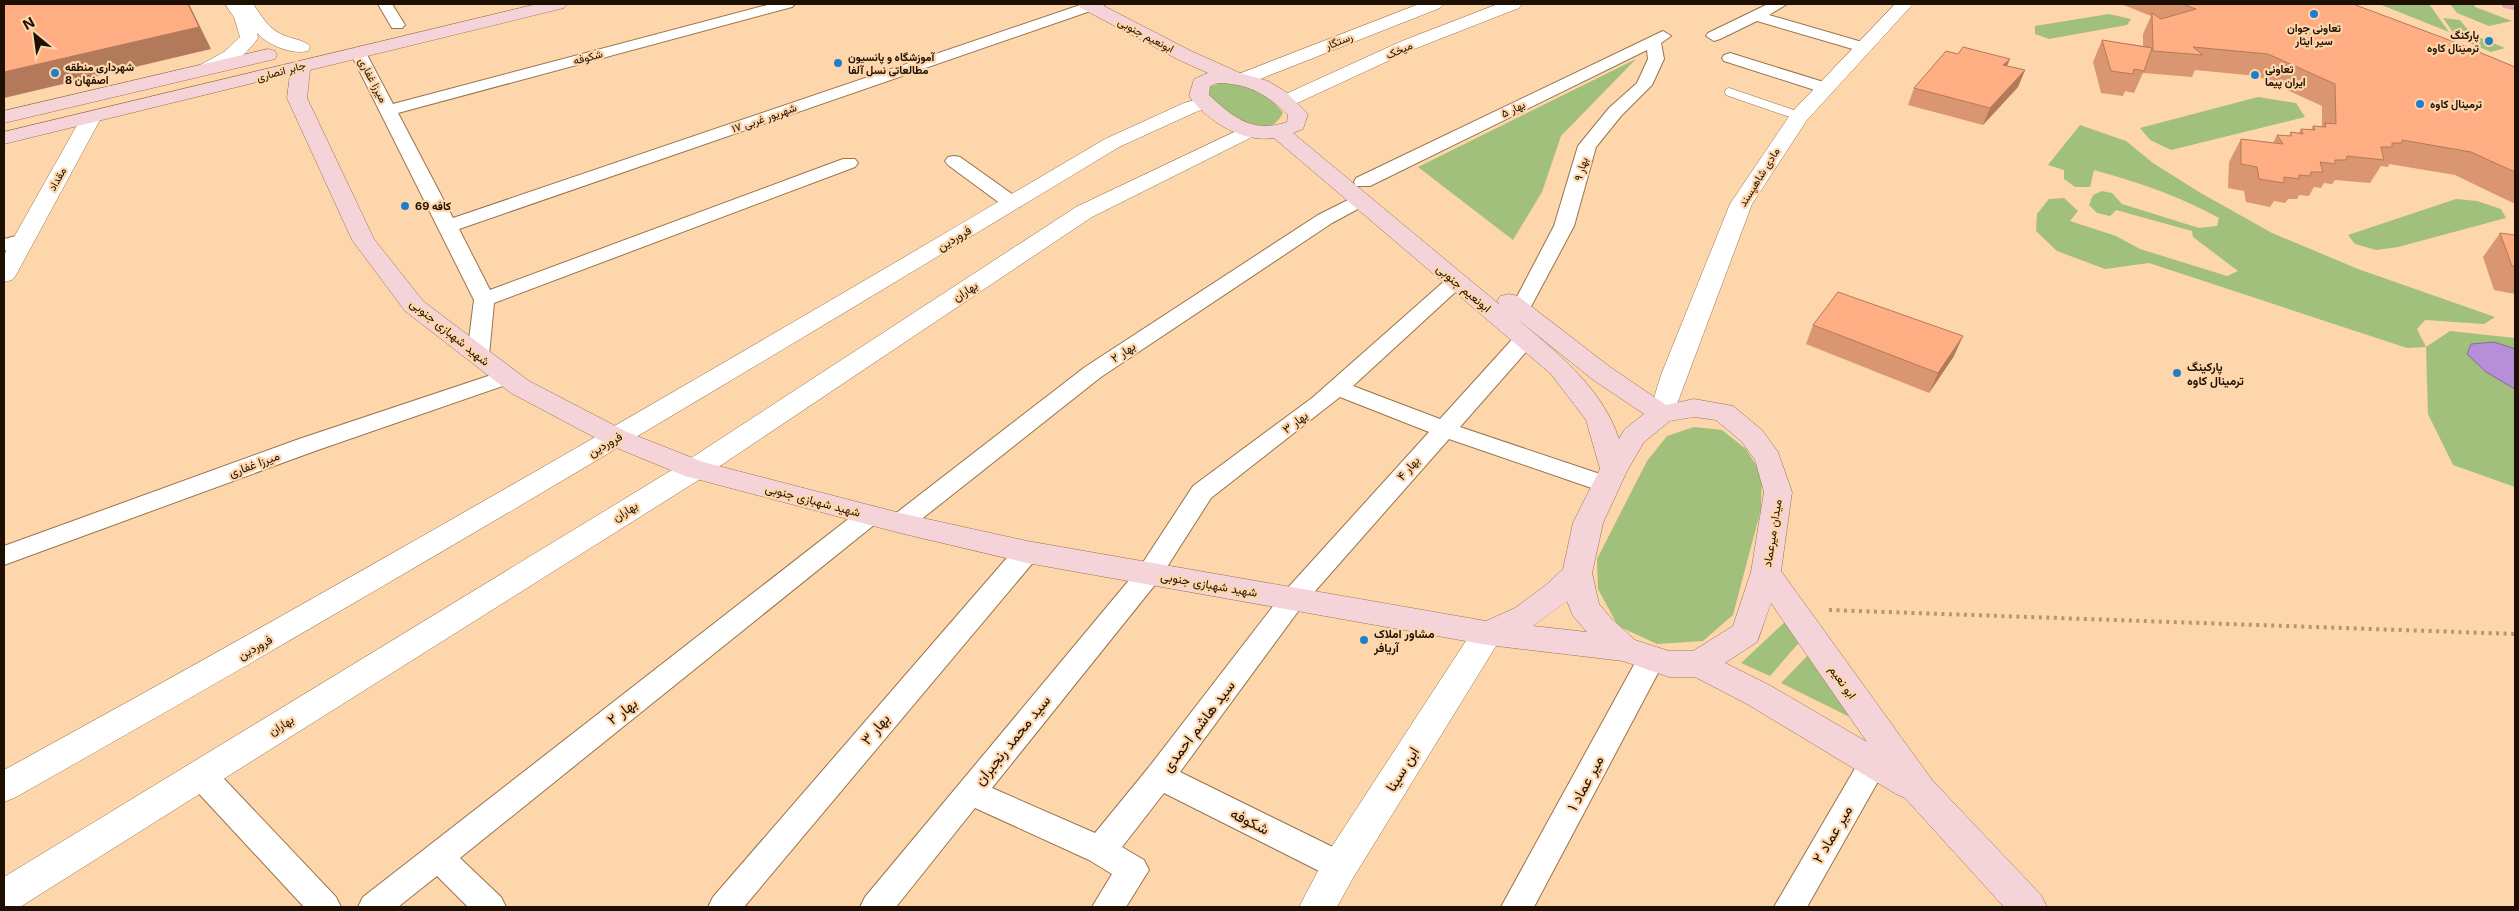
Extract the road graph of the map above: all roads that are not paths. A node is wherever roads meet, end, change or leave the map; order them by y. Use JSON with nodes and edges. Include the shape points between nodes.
{"nodes":[{"id":1,"x":234,"y":4,"type":"edge"},
{"id":2,"x":244,"y":4,"type":"edge"},
{"id":3,"x":385,"y":4,"type":"edge"},
{"id":4,"x":486,"y":4,"type":"edge"},
{"id":5,"x":558,"y":4,"type":"edge"},
{"id":6,"x":787,"y":4,"type":"edge"},
{"id":7,"x":1434,"y":4,"type":"edge"},
{"id":8,"x":1513,"y":4,"type":"edge"},
{"id":9,"x":1779,"y":4,"type":"edge"},
{"id":10,"x":1904,"y":4,"type":"edge"},
{"id":11,"x":2509,"y":4,"type":"edge"},
{"id":12,"x":1084,"y":6,"type":"edge"},
{"id":13,"x":2515,"y":6,"type":"edge"},
{"id":14,"x":1757,"y":16,"type":"junction"},
{"id":15,"x":397,"y":25,"type":"junction"},
{"id":16,"x":1714,"y":36,"type":"dead end"},
{"id":17,"x":1658,"y":39,"type":"joint"},
{"id":18,"x":1863,"y":47,"type":"junction"},
{"id":19,"x":358,"y":52,"type":"junction"},
{"id":20,"x":302,"y":56,"type":"junction"},
{"id":21,"x":1730,"y":58,"type":"dead end"},
{"id":22,"x":207,"y":70,"type":"junction"},
{"id":23,"x":258,"y":77,"type":"junction"},
{"id":24,"x":1239,"y":78,"type":"junction"},
{"id":25,"x":1824,"y":88,"type":"junction"},
{"id":26,"x":1729,"y":92,"type":"dead end"},
{"id":27,"x":1204,"y":93,"type":"junction"},
{"id":28,"x":297,"y":98,"type":"junction"},
{"id":29,"x":1286,"y":101,"type":"junction"},
{"id":30,"x":389,"y":110,"type":"junction"},
{"id":31,"x":1799,"y":116,"type":"junction"},
{"id":32,"x":4,"y":117,"type":"edge"},
{"id":33,"x":91,"y":118,"type":"junction"},
{"id":34,"x":1288,"y":129,"type":"junction"},
{"id":35,"x":1249,"y":131,"type":"junction"},
{"id":36,"x":4,"y":138,"type":"edge"},
{"id":37,"x":954,"y":161,"type":"dead end"},
{"id":38,"x":849,"y":163,"type":"dead end"},
{"id":39,"x":1362,"y":191,"type":"junction"},
{"id":40,"x":1012,"y":203,"type":"junction"},
{"id":41,"x":450,"y":226,"type":"junction"},
{"id":42,"x":14,"y":242,"type":"edge"},
{"id":43,"x":4,"y":275,"type":"edge"},
{"id":44,"x":1456,"y":281,"type":"junction"},
{"id":45,"x":484,"y":300,"type":"junction"},
{"id":46,"x":1520,"y":310,"type":"junction"},
{"id":47,"x":1525,"y":339,"type":"junction"},
{"id":48,"x":478,"y":355,"type":"junction"},
{"id":49,"x":506,"y":377,"type":"junction"},
{"id":50,"x":1337,"y":388,"type":"junction"},
{"id":51,"x":1662,"y":414,"type":"junction"},
{"id":52,"x":1443,"y":428,"type":"junction"},
{"id":53,"x":617,"y":438,"type":"junction"},
{"id":54,"x":695,"y":468,"type":"junction"},
{"id":55,"x":1610,"y":477,"type":"junction"},
{"id":56,"x":870,"y":515,"type":"junction"},
{"id":57,"x":900,"y":523,"type":"junction"},
{"id":58,"x":1027,"y":552,"type":"junction"},
{"id":59,"x":4,"y":556,"type":"edge"},
{"id":60,"x":1766,"y":572,"type":"junction"},
{"id":61,"x":1577,"y":573,"type":"junction"},
{"id":62,"x":1149,"y":574,"type":"junction"},
{"id":63,"x":1293,"y":599,"type":"junction"},
{"id":64,"x":1488,"y":633,"type":"junction"},
{"id":65,"x":1638,"y":653,"type":"junction"},
{"id":66,"x":1698,"y":664,"type":"junction"},
{"id":67,"x":1874,"y":762,"type":"junction"},
{"id":68,"x":201,"y":775,"type":"junction"},
{"id":69,"x":1160,"y":776,"type":"junction"},
{"id":70,"x":4,"y":787,"type":"edge"},
{"id":71,"x":1920,"y":791,"type":"junction"},
{"id":72,"x":970,"y":792,"type":"junction"},
{"id":73,"x":1100,"y":850,"type":"junction"},
{"id":74,"x":438,"y":857,"type":"junction"},
{"id":75,"x":1340,"y":866,"type":"junction"},
{"id":76,"x":4,"y":897,"type":"edge"},
{"id":77,"x":325,"y":907,"type":"edge"},
{"id":78,"x":374,"y":907,"type":"edge"},
{"id":79,"x":490,"y":907,"type":"edge"},
{"id":80,"x":724,"y":907,"type":"edge"},
{"id":81,"x":876,"y":907,"type":"edge"},
{"id":82,"x":1108,"y":907,"type":"edge"},
{"id":83,"x":1318,"y":907,"type":"edge"},
{"id":84,"x":1517,"y":907,"type":"edge"},
{"id":85,"x":1790,"y":907,"type":"edge"},
{"id":86,"x":2028,"y":907,"type":"edge"}],
"edges":[{"from":1,"to":22,"type":"street","via":[[243,17],[249,38],[230,56]]},
{"from":2,"to":20,"type":"street","via":[[265,34]]},
{"from":3,"to":15,"type":"street"},
{"from":4,"to":15,"type":"main road","name":"جابر انصاری"},
{"from":5,"to":19,"type":"main road","name":"جابر انصاری"},
{"from":6,"to":30,"type":"street","name":"شکوفه"},
{"from":7,"to":24,"type":"street","name":"رستگار"},
{"from":8,"to":29,"type":"street","name":"میخک","via":[[1408,46]]},
{"from":9,"to":14,"type":"street"},
{"from":10,"to":18,"type":"street","name":"مادی شاهپسند"},
{"from":11,"to":13,"type":"main road"},
{"from":12,"to":24,"type":"main road","name":"ابونعیم جنوبی"},
{"from":12,"to":27,"type":"main road","name":"ابونعیم جنوبی"},
{"from":12,"to":41,"type":"street","name":"۱۷ شهریور غربی"},
{"from":14,"to":16,"type":"street"},
{"from":14,"to":18,"type":"street"},
{"from":15,"to":20,"type":"main road","name":"جابر انصاری"},
{"from":17,"to":39,"type":"street","name":"بهار ۵"},
{"from":17,"to":46,"type":"street","name":"بهار ۹","via":[[1656,59],[1644,85],[1615,112],[1587,146],[1564,226]]},
{"from":18,"to":25,"type":"street","name":"مادی شاهپسند"},
{"from":19,"to":20,"type":"main road","name":"جابر انصاری"},
{"from":19,"to":30,"type":"street","name":"میرزا غفاری"},
{"from":20,"to":22,"type":"main road","name":"جابر انصاری"},
{"from":20,"to":23,"type":"main road","name":"جابر انصاری"},
{"from":20,"to":28,"type":"main road"},
{"from":21,"to":25,"type":"street"},
{"from":22,"to":32,"type":"main road","name":"جابر انصاری"},
{"from":23,"to":28,"type":"main road"},
{"from":23,"to":33,"type":"main road","name":"جابر انصاری"},
{"from":24,"to":27,"type":"main road","via":[[1214,77]]},
{"from":24,"to":29,"type":"main road","name":"ابونعیم جنوبی","via":[[1280,94]]},
{"from":25,"to":31,"type":"street","name":"مادی شاهپسند"},
{"from":26,"to":31,"type":"lane"},
{"from":27,"to":35,"type":"main road","name":"ابونعیم جنوبی","via":[[1222,118]]},
{"from":27,"to":40,"type":"street","name":"فروردین","via":[[1192,107],[1112,143]]},
{"from":28,"to":48,"type":"main road","name":"شهید شهبازی جنوبی","via":[[363,240],[414,306]]},
{"from":29,"to":34,"type":"main road","via":[[1298,114]]},
{"from":30,"to":41,"type":"street","name":"میرزا غفاری"},
{"from":31,"to":51,"type":"street","name":"مادی شاهپسند","via":[[1741,204],[1674,375]]},
{"from":33,"to":36,"type":"main road","name":"جابر انصاری"},
{"from":33,"to":42,"type":"street","name":"مقداد"},
{"from":34,"to":35,"type":"main road","via":[[1259,133]]},
{"from":34,"to":39,"type":"main road","name":"ابونعیم جنوبی"},
{"from":35,"to":54,"type":"street","name":"بهاران","via":[[1084,212]]},
{"from":37,"to":40,"type":"street"},
{"from":38,"to":45,"type":"street"},
{"from":39,"to":44,"type":"main road","name":"ابونعیم جنوبی"},
{"from":39,"to":46,"type":"main road","name":"ابونعیم جنوبی"},
{"from":39,"to":57,"type":"street","name":"بهار ۲","via":[[1325,219],[1093,372]]},
{"from":40,"to":53,"type":"street","name":"فروردین"},
{"from":41,"to":45,"type":"street","name":"میرزا غفاری"},
{"from":42,"to":43,"type":"street","name":"مقداد"},
{"from":44,"to":47,"type":"main road","name":"ابونعیم جنوبی"},
{"from":44,"to":50,"type":"street","name":"بهار ۳"},
{"from":45,"to":48,"type":"street"},
{"from":46,"to":51,"type":"main road","name":"ابونعیم جنوبی","via":[[1601,374]]},
{"from":47,"to":52,"type":"street","name":"بهار ۴"},
{"from":47,"to":55,"type":"main road","name":"ابونعیم جنوبی","via":[[1560,368],[1599,419]]},
{"from":48,"to":49,"type":"main road","name":"شهید شهبازی جنوبی"},
{"from":49,"to":53,"type":"main road","name":"شهید شهبازی جنوبی"},
{"from":49,"to":59,"type":"street","name":"میرزا غفاری","via":[[298,448]]},
{"from":50,"to":52,"type":"street"},
{"from":50,"to":62,"type":"street","name":"بهار ۳","via":[[1202,492]]},
{"from":51,"to":55,"type":"main road","name":"میدان میرعماد","via":[[1634,436]]},
{"from":51,"to":60,"type":"main road","name":"میدان میرعماد","via":[[1694,408],[1724,412],[1752,436],[1768,459],[1778,492]]},
{"from":52,"to":55,"type":"street"},
{"from":52,"to":63,"type":"street","name":"بهار ۴"},
{"from":53,"to":54,"type":"main road","name":"شهید شهبازی جنوبی"},
{"from":53,"to":70,"type":"street","name":"فروردین","via":[[333,603]]},
{"from":54,"to":56,"type":"main road","name":"شهید شهبازی جنوبی"},
{"from":54,"to":68,"type":"street","name":"بهاران"},
{"from":55,"to":61,"type":"main road","name":"میدان میرعماد","via":[[1588,523]]},
{"from":56,"to":57,"type":"main road","name":"شهید شهبازی جنوبی"},
{"from":56,"to":74,"type":"street","name":"بهار ۲"},
{"from":57,"to":58,"type":"main road","name":"شهید شهبازی جنوبی"},
{"from":58,"to":62,"type":"main road","name":"شهید شهبازی جنوبی"},
{"from":58,"to":80,"type":"street","name":"بهار ۳"},
{"from":60,"to":66,"type":"main road","name":"میدان میرعماد","via":[[1746,634]]},
{"from":60,"to":71,"type":"main road","name":"ابو نعیم"},
{"from":61,"to":64,"type":"main road","via":[[1526,616]]},
{"from":61,"to":65,"type":"main road","name":"میدان میرعماد","via":[[1584,608]]},
{"from":62,"to":63,"type":"main road","name":"شهید شهبازی جنوبی"},
{"from":62,"to":72,"type":"street","name":"سید محمد رنجبران"},
{"from":63,"to":64,"type":"main road","name":"شهید شهبازی جنوبی"},
{"from":63,"to":69,"type":"street","name":"سید هاشم احمدی"},
{"from":64,"to":65,"type":"main road","name":"شهید شهبازی جنوبی"},
{"from":64,"to":75,"type":"street","name":"ابن سینا"},
{"from":65,"to":66,"type":"main road","via":[[1670,664]]},
{"from":65,"to":84,"type":"street","name":"میر عماد ۱"},
{"from":66,"to":67,"type":"main road","name":"ابو نعیم","via":[[1759,695]]},
{"from":67,"to":71,"type":"main road","name":"ابو نعیم"},
{"from":67,"to":85,"type":"street","name":"میر عماد ۲"},
{"from":68,"to":76,"type":"street","name":"بهاران"},
{"from":68,"to":77,"type":"street"},
{"from":69,"to":73,"type":"street","name":"سید هاشم احمدی"},
{"from":69,"to":75,"type":"street","name":"شکوفه"},
{"from":71,"to":86,"type":"main road","name":"ابو نعیم"},
{"from":72,"to":73,"type":"street"},
{"from":72,"to":81,"type":"street","name":"سید محمد رنجبران"},
{"from":73,"to":82,"type":"street","via":[[1132,870]]},
{"from":74,"to":78,"type":"street","name":"بهار ۲"},
{"from":74,"to":79,"type":"street"},
{"from":75,"to":83,"type":"street","name":"ابن سینا"}]}
